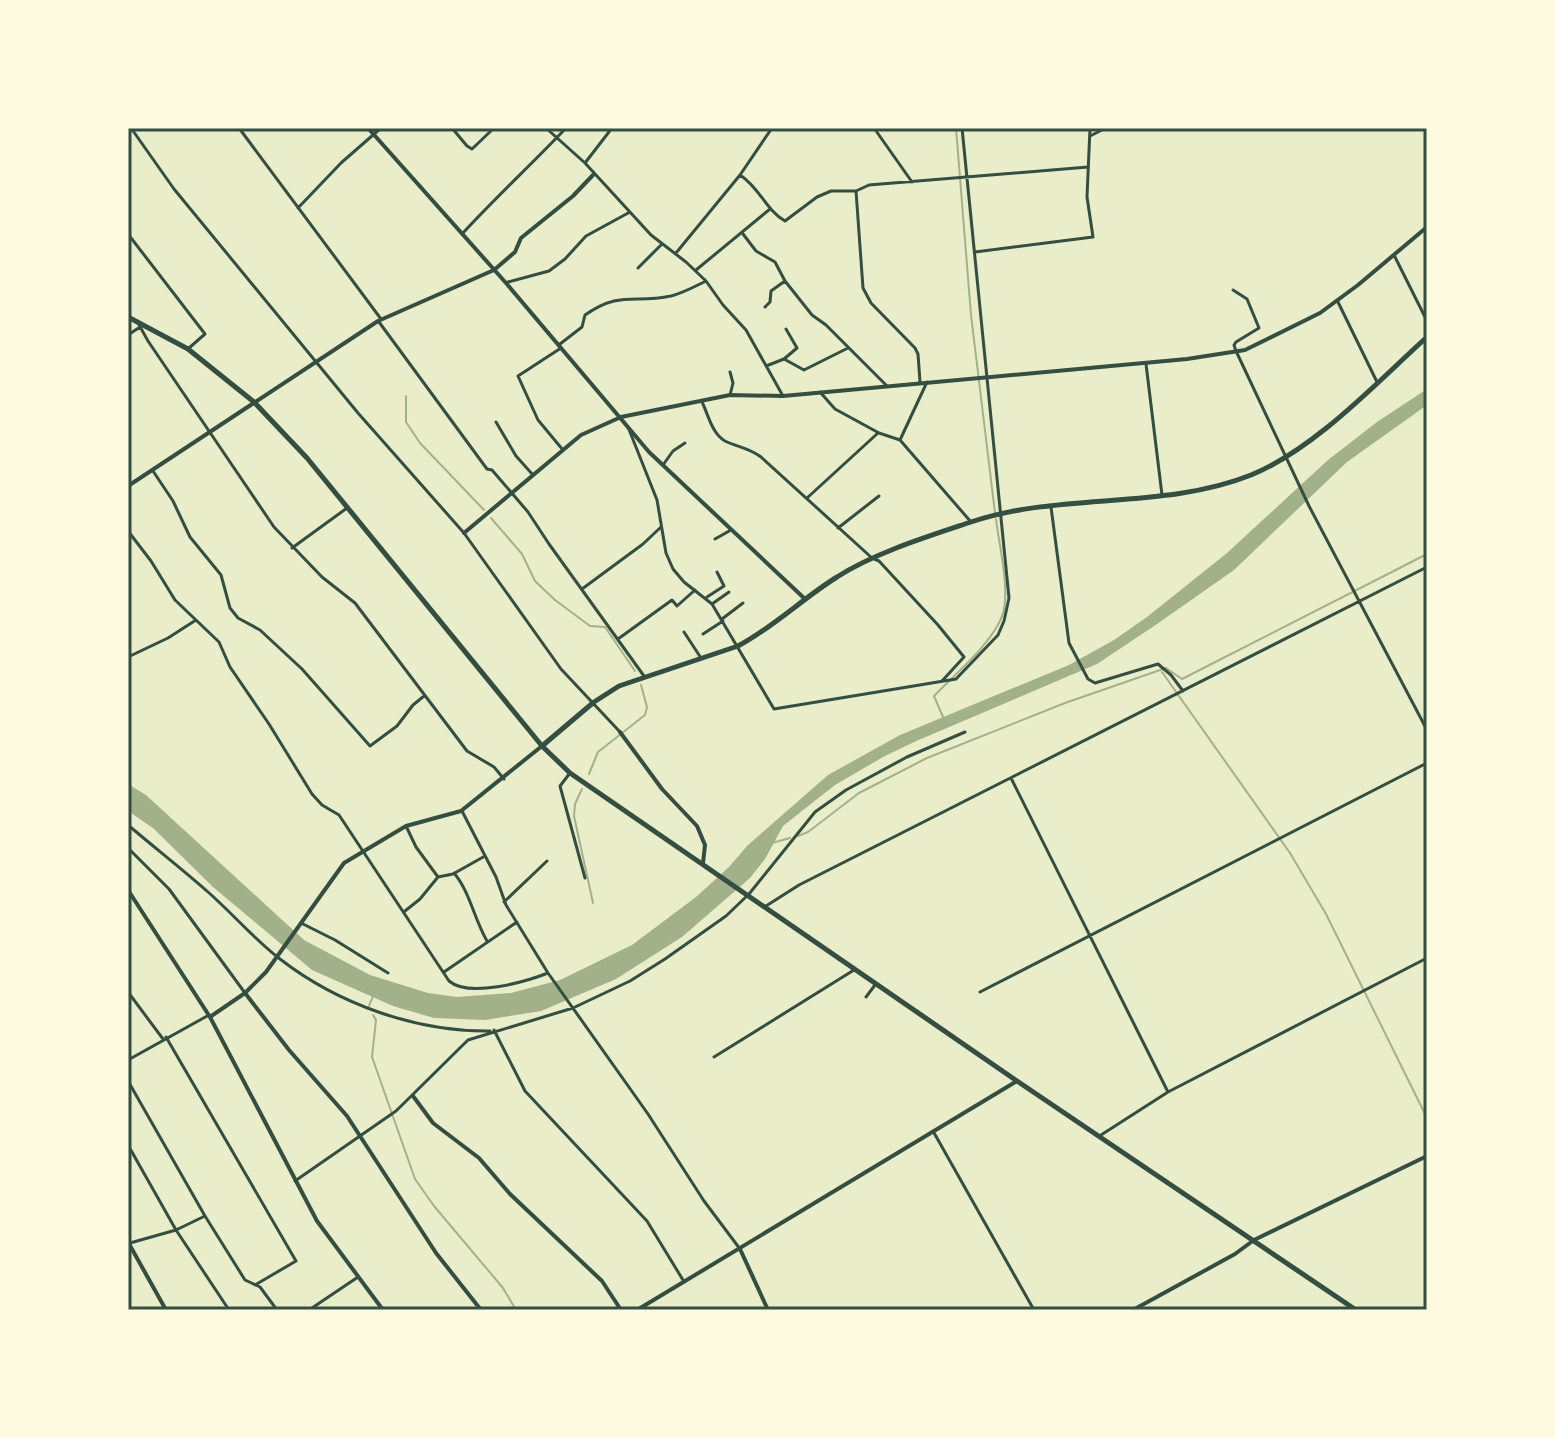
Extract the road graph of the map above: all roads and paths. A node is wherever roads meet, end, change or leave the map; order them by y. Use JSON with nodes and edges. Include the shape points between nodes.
{"nodes":[{"id":1,"x":131,"y":128,"type":"edge"},
{"id":2,"x":239,"y":128,"type":"edge"},
{"id":3,"x":368,"y":128,"type":"edge"},
{"id":4,"x":381,"y":128,"type":"edge"},
{"id":5,"x":452,"y":128,"type":"edge"},
{"id":6,"x":494,"y":128,"type":"edge"},
{"id":7,"x":546,"y":128,"type":"edge"},
{"id":8,"x":566,"y":128,"type":"edge"},
{"id":9,"x":612,"y":128,"type":"edge"},
{"id":10,"x":772,"y":128,"type":"edge"},
{"id":11,"x":874,"y":128,"type":"edge"},
{"id":12,"x":962,"y":128,"type":"edge"},
{"id":13,"x":1090,"y":128,"type":"edge"},
{"id":14,"x":1106,"y":128,"type":"edge"},
{"id":15,"x":374,"y":135,"type":"junction"},
{"id":16,"x":1090,"y":136,"type":"junction"},
{"id":17,"x":556,"y":138,"type":"junction"},
{"id":18,"x":585,"y":163,"type":"junction"},
{"id":19,"x":1088,"y":167,"type":"junction"},
{"id":20,"x":593,"y":175,"type":"junction"},
{"id":21,"x":740,"y":175,"type":"junction"},
{"id":22,"x":966,"y":178,"type":"junction"},
{"id":23,"x":912,"y":182,"type":"junction"},
{"id":24,"x":856,"y":191,"type":"junction"},
{"id":25,"x":298,"y":208,"type":"junction"},
{"id":26,"x":770,"y":209,"type":"junction"},
{"id":27,"x":630,"y":212,"type":"junction"},
{"id":28,"x":1427,"y":227,"type":"edge"},
{"id":29,"x":128,"y":234,"type":"edge"},
{"id":30,"x":462,"y":234,"type":"junction"},
{"id":31,"x":743,"y":234,"type":"junction"},
{"id":32,"x":130,"y":242,"type":"edge"},
{"id":33,"x":662,"y":244,"type":"junction"},
{"id":34,"x":975,"y":252,"type":"junction"},
{"id":35,"x":676,"y":253,"type":"junction"},
{"id":36,"x":1394,"y":255,"type":"junction"},
{"id":37,"x":638,"y":268,"type":"dead end"},
{"id":38,"x":494,"y":270,"type":"junction"},
{"id":39,"x":696,"y":270,"type":"junction"},
{"id":40,"x":706,"y":281,"type":"junction"},
{"id":41,"x":785,"y":281,"type":"junction"},
{"id":42,"x":506,"y":283,"type":"junction"},
{"id":43,"x":1233,"y":290,"type":"dead end"},
{"id":44,"x":1337,"y":300,"type":"junction"},
{"id":45,"x":765,"y":307,"type":"dead end"},
{"id":46,"x":128,"y":317,"type":"edge"},
{"id":47,"x":380,"y":320,"type":"junction"},
{"id":48,"x":1427,"y":321,"type":"edge"},
{"id":49,"x":139,"y":325,"type":"junction"},
{"id":50,"x":786,"y":329,"type":"dead end"},
{"id":51,"x":128,"y":335,"type":"edge"},
{"id":52,"x":1427,"y":337,"type":"edge"},
{"id":53,"x":560,"y":347,"type":"junction"},
{"id":54,"x":848,"y":348,"type":"junction"},
{"id":55,"x":188,"y":349,"type":"junction"},
{"id":56,"x":1236,"y":351,"type":"junction"},
{"id":57,"x":784,"y":359,"type":"junction"},
{"id":58,"x":315,"y":360,"type":"junction"},
{"id":59,"x":1146,"y":363,"type":"junction"},
{"id":60,"x":766,"y":366,"type":"junction"},
{"id":61,"x":730,"y":372,"type":"dead end"},
{"id":62,"x":983,"y":377,"type":"junction"},
{"id":63,"x":924,"y":382,"type":"junction"},
{"id":64,"x":1377,"y":382,"type":"junction"},
{"id":65,"x":887,"y":386,"type":"junction"},
{"id":66,"x":820,"y":392,"type":"junction"},
{"id":67,"x":730,"y":395,"type":"junction"},
{"id":68,"x":783,"y":396,"type":"junction"},
{"id":69,"x":701,"y":399,"type":"junction"},
{"id":70,"x":254,"y":402,"type":"junction"},
{"id":71,"x":621,"y":417,"type":"junction"},
{"id":72,"x":496,"y":422,"type":"dead end"},
{"id":73,"x":627,"y":423,"type":"junction"},
{"id":74,"x":211,"y":431,"type":"junction"},
{"id":75,"x":878,"y":433,"type":"junction"},
{"id":76,"x":900,"y":440,"type":"junction"},
{"id":77,"x":685,"y":443,"type":"dead end"},
{"id":78,"x":563,"y":450,"type":"junction"},
{"id":79,"x":1287,"y":456,"type":"junction"},
{"id":80,"x":663,"y":465,"type":"junction"},
{"id":81,"x":152,"y":470,"type":"junction"},
{"id":82,"x":533,"y":475,"type":"junction"},
{"id":83,"x":128,"y":486,"type":"edge"},
{"id":84,"x":511,"y":494,"type":"junction"},
{"id":85,"x":1162,"y":495,"type":"junction"},
{"id":86,"x":879,"y":496,"type":"dead end"},
{"id":87,"x":806,"y":499,"type":"junction"},
{"id":88,"x":347,"y":507,"type":"junction"},
{"id":89,"x":1051,"y":507,"type":"junction"},
{"id":90,"x":1000,"y":514,"type":"junction"},
{"id":91,"x":971,"y":522,"type":"junction"},
{"id":92,"x":661,"y":527,"type":"junction"},
{"id":93,"x":838,"y":528,"type":"junction"},
{"id":94,"x":731,"y":530,"type":"junction"},
{"id":95,"x":128,"y":531,"type":"edge"},
{"id":96,"x":464,"y":533,"type":"junction"},
{"id":97,"x":715,"y":539,"type":"dead end"},
{"id":98,"x":292,"y":548,"type":"junction"},
{"id":99,"x":872,"y":558,"type":"junction"},
{"id":100,"x":1427,"y":567,"type":"edge"},
{"id":101,"x":717,"y":572,"type":"dead end"},
{"id":102,"x":582,"y":590,"type":"junction"},
{"id":103,"x":695,"y":590,"type":"junction"},
{"id":104,"x":729,"y":592,"type":"dead end"},
{"id":105,"x":706,"y":598,"type":"junction"},
{"id":106,"x":805,"y":599,"type":"junction"},
{"id":107,"x":1361,"y":601,"type":"junction"},
{"id":108,"x":743,"y":603,"type":"dead end"},
{"id":109,"x":712,"y":604,"type":"junction"},
{"id":110,"x":196,"y":620,"type":"junction"},
{"id":111,"x":722,"y":620,"type":"junction"},
{"id":112,"x":684,"y":632,"type":"dead end"},
{"id":113,"x":703,"y":634,"type":"dead end"},
{"id":114,"x":618,"y":639,"type":"junction"},
{"id":115,"x":738,"y":646,"type":"junction"},
{"id":116,"x":128,"y":657,"type":"edge"},
{"id":117,"x":701,"y":658,"type":"junction"},
{"id":118,"x":644,"y":676,"type":"junction"},
{"id":119,"x":943,"y":681,"type":"junction"},
{"id":120,"x":1182,"y":691,"type":"junction"},
{"id":121,"x":424,"y":696,"type":"junction"},
{"id":122,"x":594,"y":702,"type":"junction"},
{"id":123,"x":1427,"y":730,"type":"edge"},
{"id":124,"x":965,"y":732,"type":"dead end"},
{"id":125,"x":621,"y":734,"type":"joint"},
{"id":126,"x":542,"y":746,"type":"junction"},
{"id":127,"x":1427,"y":763,"type":"edge"},
{"id":128,"x":570,"y":773,"type":"junction"},
{"id":129,"x":1011,"y":778,"type":"junction"},
{"id":130,"x":504,"y":779,"type":"junction"},
{"id":131,"x":461,"y":811,"type":"junction"},
{"id":132,"x":128,"y":825,"type":"edge"},
{"id":133,"x":406,"y":826,"type":"junction"},
{"id":134,"x":128,"y":848,"type":"edge"},
{"id":135,"x":363,"y":852,"type":"junction"},
{"id":136,"x":485,"y":856,"type":"junction"},
{"id":137,"x":547,"y":861,"type":"dead end"},
{"id":138,"x":703,"y":863,"type":"junction"},
{"id":139,"x":454,"y":873,"type":"junction"},
{"id":140,"x":438,"y":877,"type":"junction"},
{"id":141,"x":585,"y":878,"type":"dead end"},
{"id":142,"x":128,"y":890,"type":"edge"},
{"id":143,"x":748,"y":893,"type":"junction"},
{"id":144,"x":504,"y":902,"type":"junction"},
{"id":145,"x":766,"y":906,"type":"junction"},
{"id":146,"x":405,"y":911,"type":"junction"},
{"id":147,"x":517,"y":922,"type":"junction"},
{"id":148,"x":300,"y":924,"type":"junction"},
{"id":149,"x":1089,"y":936,"type":"junction"},
{"id":150,"x":488,"y":942,"type":"junction"},
{"id":151,"x":277,"y":957,"type":"junction"},
{"id":152,"x":1427,"y":958,"type":"edge"},
{"id":153,"x":858,"y":968,"type":"junction"},
{"id":154,"x":443,"y":972,"type":"junction"},
{"id":155,"x":388,"y":973,"type":"dead end"},
{"id":156,"x":548,"y":973,"type":"junction"},
{"id":157,"x":878,"y":982,"type":"junction"},
{"id":158,"x":128,"y":992,"type":"edge"},
{"id":159,"x":980,"y":992,"type":"dead end"},
{"id":160,"x":245,"y":993,"type":"junction"},
{"id":161,"x":866,"y":997,"type":"dead end"},
{"id":162,"x":572,"y":1007,"type":"junction"},
{"id":163,"x":210,"y":1016,"type":"junction"},
{"id":164,"x":494,"y":1030,"type":"junction"},
{"id":165,"x":165,"y":1038,"type":"junction"},
{"id":166,"x":714,"y":1057,"type":"dead end"},
{"id":167,"x":128,"y":1060,"type":"edge"},
{"id":168,"x":128,"y":1081,"type":"edge"},
{"id":169,"x":1017,"y":1081,"type":"junction"},
{"id":170,"x":1168,"y":1092,"type":"junction"},
{"id":171,"x":413,"y":1096,"type":"junction"},
{"id":172,"x":933,"y":1131,"type":"junction"},
{"id":173,"x":361,"y":1135,"type":"junction"},
{"id":174,"x":1101,"y":1135,"type":"junction"},
{"id":175,"x":128,"y":1145,"type":"edge"},
{"id":176,"x":1427,"y":1156,"type":"edge"},
{"id":177,"x":295,"y":1181,"type":"junction"},
{"id":178,"x":205,"y":1216,"type":"junction"},
{"id":179,"x":176,"y":1230,"type":"junction"},
{"id":180,"x":1254,"y":1240,"type":"junction"},
{"id":181,"x":128,"y":1243,"type":"edge"},
{"id":182,"x":740,"y":1249,"type":"junction"},
{"id":183,"x":358,"y":1277,"type":"junction"},
{"id":184,"x":684,"y":1282,"type":"junction"},
{"id":185,"x":255,"y":1285,"type":"junction"},
{"id":186,"x":166,"y":1310,"type":"edge"},
{"id":187,"x":229,"y":1310,"type":"edge"},
{"id":188,"x":277,"y":1310,"type":"edge"},
{"id":189,"x":309,"y":1310,"type":"edge"},
{"id":190,"x":383,"y":1310,"type":"edge"},
{"id":191,"x":481,"y":1310,"type":"edge"},
{"id":192,"x":621,"y":1310,"type":"edge"},
{"id":193,"x":637,"y":1310,"type":"edge"},
{"id":194,"x":768,"y":1310,"type":"edge"},
{"id":195,"x":1034,"y":1310,"type":"edge"},
{"id":196,"x":1133,"y":1310,"type":"edge"},
{"id":197,"x":1356,"y":1310,"type":"edge"}],
"edges":[{"from":1,"to":58,"type":"street","via":[[174,189]]},
{"from":2,"to":25,"type":"street"},
{"from":3,"to":15,"type":"street"},
{"from":4,"to":15,"type":"street"},
{"from":5,"to":6,"type":"street","via":[[472,149]]},
{"from":7,"to":17,"type":"street"},
{"from":8,"to":17,"type":"street"},
{"from":9,"to":18,"type":"street"},
{"from":10,"to":21,"type":"street"},
{"from":11,"to":23,"type":"street"},
{"from":12,"to":22,"type":"street"},
{"from":13,"to":16,"type":"street"},
{"from":14,"to":16,"type":"street"},
{"from":15,"to":25,"type":"street"},
{"from":15,"to":30,"type":"street"},
{"from":16,"to":19,"type":"street"},
{"from":17,"to":18,"type":"street"},
{"from":17,"to":30,"type":"street"},
{"from":18,"to":20,"type":"street"},
{"from":19,"to":22,"type":"street"},
{"from":19,"to":34,"type":"street","via":[[1093,237]]},
{"from":20,"to":27,"type":"street"},
{"from":20,"to":38,"type":"street","via":[[521,238],[515,252]]},
{"from":21,"to":26,"type":"street","via":[[754,184]]},
{"from":21,"to":35,"type":"street"},
{"from":22,"to":23,"type":"street"},
{"from":22,"to":34,"type":"street"},
{"from":23,"to":24,"type":"street"},
{"from":24,"to":26,"type":"street","via":[[831,191],[785,221]]},
{"from":24,"to":63,"type":"street","via":[[863,288],[915,348]]},
{"from":25,"to":47,"type":"street"},
{"from":26,"to":31,"type":"street"},
{"from":27,"to":33,"type":"street"},
{"from":27,"to":42,"type":"street","via":[[586,236],[549,271]]},
{"from":28,"to":36,"type":"street"},
{"from":29,"to":32,"type":"street"},
{"from":30,"to":38,"type":"street"},
{"from":31,"to":39,"type":"street"},
{"from":31,"to":41,"type":"street","via":[[756,251],[775,262]]},
{"from":32,"to":55,"type":"street","via":[[205,334]]},
{"from":33,"to":35,"type":"street"},
{"from":33,"to":37,"type":"street"},
{"from":34,"to":62,"type":"street"},
{"from":35,"to":39,"type":"street"},
{"from":36,"to":44,"type":"street"},
{"from":36,"to":48,"type":"street"},
{"from":38,"to":42,"type":"street"},
{"from":38,"to":47,"type":"street"},
{"from":39,"to":40,"type":"street"},
{"from":40,"to":53,"type":"street","via":[[670,296],[612,301],[585,315],[582,327]]},
{"from":40,"to":60,"type":"street","via":[[746,330]]},
{"from":41,"to":45,"type":"street","via":[[771,291]]},
{"from":41,"to":54,"type":"street"},
{"from":42,"to":53,"type":"street"},
{"from":43,"to":56,"type":"street","via":[[1247,299],[1259,328],[1236,342]]},
{"from":44,"to":56,"type":"street"},
{"from":44,"to":64,"type":"street"},
{"from":46,"to":49,"type":"main road"},
{"from":47,"to":58,"type":"street"},
{"from":47,"to":84,"type":"street","via":[[487,469]]},
{"from":49,"to":51,"type":"street"},
{"from":49,"to":55,"type":"main road"},
{"from":49,"to":74,"type":"street"},
{"from":50,"to":57,"type":"street","via":[[797,348]]},
{"from":52,"to":64,"type":"main road"},
{"from":53,"to":71,"type":"street"},
{"from":53,"to":78,"type":"street","via":[[518,376],[538,420]]},
{"from":54,"to":57,"type":"street","via":[[804,370]]},
{"from":54,"to":65,"type":"street"},
{"from":55,"to":70,"type":"main road"},
{"from":56,"to":59,"type":"street"},
{"from":56,"to":79,"type":"street"},
{"from":57,"to":60,"type":"street"},
{"from":58,"to":70,"type":"street"},
{"from":58,"to":96,"type":"street"},
{"from":59,"to":62,"type":"street"},
{"from":59,"to":85,"type":"street"},
{"from":60,"to":68,"type":"street"},
{"from":61,"to":67,"type":"street"},
{"from":62,"to":63,"type":"street"},
{"from":62,"to":90,"type":"street"},
{"from":63,"to":65,"type":"street"},
{"from":63,"to":76,"type":"street"},
{"from":64,"to":79,"type":"main road"},
{"from":65,"to":66,"type":"street"},
{"from":66,"to":68,"type":"street"},
{"from":66,"to":75,"type":"street","via":[[835,409]]},
{"from":67,"to":68,"type":"street"},
{"from":67,"to":69,"type":"street"},
{"from":69,"to":71,"type":"street"},
{"from":69,"to":87,"type":"street","via":[[716,434],[754,452]]},
{"from":70,"to":74,"type":"street"},
{"from":70,"to":88,"type":"main road"},
{"from":71,"to":73,"type":"street"},
{"from":71,"to":78,"type":"street","via":[[581,435]]},
{"from":72,"to":82,"type":"street"},
{"from":73,"to":80,"type":"street"},
{"from":73,"to":92,"type":"street","via":[[657,500]]},
{"from":74,"to":81,"type":"street"},
{"from":74,"to":98,"type":"street"},
{"from":75,"to":76,"type":"street"},
{"from":75,"to":87,"type":"street"},
{"from":76,"to":91,"type":"street"},
{"from":77,"to":80,"type":"street"},
{"from":78,"to":82,"type":"street"},
{"from":79,"to":85,"type":"main road","via":[[1252,475]]},
{"from":79,"to":107,"type":"street"},
{"from":80,"to":94,"type":"street"},
{"from":81,"to":83,"type":"street"},
{"from":81,"to":121,"type":"street","via":[[190,537],[221,575],[230,608],[302,669],[370,746]]},
{"from":82,"to":84,"type":"street"},
{"from":84,"to":96,"type":"street"},
{"from":84,"to":102,"type":"street"},
{"from":85,"to":89,"type":"main road"},
{"from":86,"to":93,"type":"street"},
{"from":87,"to":93,"type":"street"},
{"from":88,"to":98,"type":"street"},
{"from":88,"to":126,"type":"main road"},
{"from":89,"to":90,"type":"main road"},
{"from":89,"to":120,"type":"street","via":[[1069,643],[1088,679],[1095,683],[1158,664]]},
{"from":90,"to":91,"type":"main road"},
{"from":90,"to":119,"type":"street","via":[[1009,584],[1004,621],[998,635],[954,679]]},
{"from":91,"to":99,"type":"main road"},
{"from":92,"to":102,"type":"street"},
{"from":92,"to":103,"type":"street","via":[[673,569]]},
{"from":93,"to":99,"type":"street"},
{"from":94,"to":97,"type":"street"},
{"from":94,"to":106,"type":"street"},
{"from":95,"to":110,"type":"street","via":[[175,600]]},
{"from":96,"to":122,"type":"street","via":[[561,669]]},
{"from":98,"to":121,"type":"street","via":[[355,603]]},
{"from":99,"to":106,"type":"main road"},
{"from":99,"to":119,"type":"street","via":[[964,657]]},
{"from":100,"to":107,"type":"street"},
{"from":101,"to":105,"type":"street","via":[[724,586]]},
{"from":102,"to":114,"type":"street"},
{"from":103,"to":105,"type":"street"},
{"from":103,"to":114,"type":"street"},
{"from":104,"to":109,"type":"street"},
{"from":105,"to":109,"type":"street"},
{"from":106,"to":115,"type":"main road"},
{"from":107,"to":120,"type":"street"},
{"from":107,"to":123,"type":"street"},
{"from":108,"to":111,"type":"street"},
{"from":109,"to":111,"type":"street"},
{"from":110,"to":116,"type":"street"},
{"from":110,"to":135,"type":"street","via":[[219,642],[312,794],[339,815]]},
{"from":111,"to":113,"type":"street"},
{"from":111,"to":115,"type":"street"},
{"from":112,"to":117,"type":"street"},
{"from":114,"to":118,"type":"street"},
{"from":115,"to":117,"type":"main road"},
{"from":115,"to":119,"type":"street","via":[[774,709]]},
{"from":117,"to":118,"type":"main road"},
{"from":118,"to":122,"type":"main road"},
{"from":120,"to":129,"type":"street"},
{"from":121,"to":130,"type":"street","via":[[467,751]]},
{"from":122,"to":125,"type":"street"},
{"from":122,"to":126,"type":"main road"},
{"from":124,"to":143,"type":"street","via":[[907,757],[815,812]]},
{"from":125,"to":138,"type":"street","via":[[697,826],[705,845]]},
{"from":126,"to":128,"type":"main road"},
{"from":126,"to":130,"type":"street"},
{"from":127,"to":149,"type":"street"},
{"from":128,"to":138,"type":"main road"},
{"from":128,"to":141,"type":"street","via":[[560,786]]},
{"from":129,"to":145,"type":"street"},
{"from":129,"to":149,"type":"street"},
{"from":130,"to":131,"type":"street"},
{"from":131,"to":133,"type":"street"},
{"from":131,"to":136,"type":"street"},
{"from":132,"to":151,"type":"street"},
{"from":133,"to":135,"type":"street"},
{"from":133,"to":140,"type":"street"},
{"from":134,"to":160,"type":"street","via":[[169,889]]},
{"from":135,"to":146,"type":"street"},
{"from":135,"to":148,"type":"street","via":[[338,869]]},
{"from":136,"to":139,"type":"street"},
{"from":136,"to":144,"type":"street"},
{"from":137,"to":144,"type":"street"},
{"from":138,"to":143,"type":"main road"},
{"from":139,"to":140,"type":"street"},
{"from":139,"to":150,"type":"street","via":[[466,887]]},
{"from":140,"to":146,"type":"street"},
{"from":142,"to":163,"type":"street"},
{"from":143,"to":145,"type":"main road"},
{"from":143,"to":162,"type":"street","via":[[726,916],[665,959]]},
{"from":144,"to":147,"type":"street"},
{"from":145,"to":153,"type":"main road"},
{"from":146,"to":154,"type":"street"},
{"from":147,"to":150,"type":"street"},
{"from":147,"to":156,"type":"street"},
{"from":148,"to":151,"type":"street"},
{"from":148,"to":155,"type":"street"},
{"from":149,"to":159,"type":"street"},
{"from":149,"to":170,"type":"street"},
{"from":150,"to":154,"type":"street"},
{"from":151,"to":160,"type":"street"},
{"from":151,"to":164,"type":"street","via":[[333,993],[404,1020]]},
{"from":152,"to":170,"type":"street"},
{"from":153,"to":157,"type":"main road"},
{"from":153,"to":166,"type":"street"},
{"from":154,"to":156,"type":"street","via":[[461,988],[505,985]]},
{"from":156,"to":162,"type":"street"},
{"from":157,"to":161,"type":"street"},
{"from":157,"to":169,"type":"main road"},
{"from":158,"to":165,"type":"street"},
{"from":160,"to":163,"type":"street"},
{"from":160,"to":173,"type":"street"},
{"from":162,"to":164,"type":"street"},
{"from":162,"to":182,"type":"street"},
{"from":163,"to":165,"type":"street"},
{"from":163,"to":177,"type":"street"},
{"from":164,"to":171,"type":"street","via":[[468,1040]]},
{"from":164,"to":184,"type":"street","via":[[525,1091],[647,1221]]},
{"from":165,"to":167,"type":"street"},
{"from":165,"to":185,"type":"street","via":[[296,1261]]},
{"from":168,"to":178,"type":"street"},
{"from":169,"to":172,"type":"street"},
{"from":169,"to":174,"type":"main road"},
{"from":170,"to":174,"type":"street"},
{"from":171,"to":173,"type":"street"},
{"from":171,"to":192,"type":"street","via":[[433,1123],[479,1158],[602,1281]]},
{"from":172,"to":182,"type":"street"},
{"from":172,"to":195,"type":"street"},
{"from":173,"to":177,"type":"street"},
{"from":173,"to":191,"type":"street","via":[[436,1253]]},
{"from":174,"to":180,"type":"main road"},
{"from":175,"to":179,"type":"street"},
{"from":176,"to":180,"type":"street"},
{"from":177,"to":183,"type":"street"},
{"from":178,"to":179,"type":"street"},
{"from":178,"to":185,"type":"street","via":[[245,1280]]},
{"from":179,"to":181,"type":"street"},
{"from":179,"to":187,"type":"street"},
{"from":180,"to":196,"type":"street"},
{"from":180,"to":197,"type":"main road"},
{"from":181,"to":186,"type":"street"},
{"from":182,"to":184,"type":"street"},
{"from":182,"to":194,"type":"street"},
{"from":183,"to":189,"type":"street"},
{"from":183,"to":190,"type":"street"},
{"from":184,"to":193,"type":"street"},
{"from":185,"to":188,"type":"street"}]}
